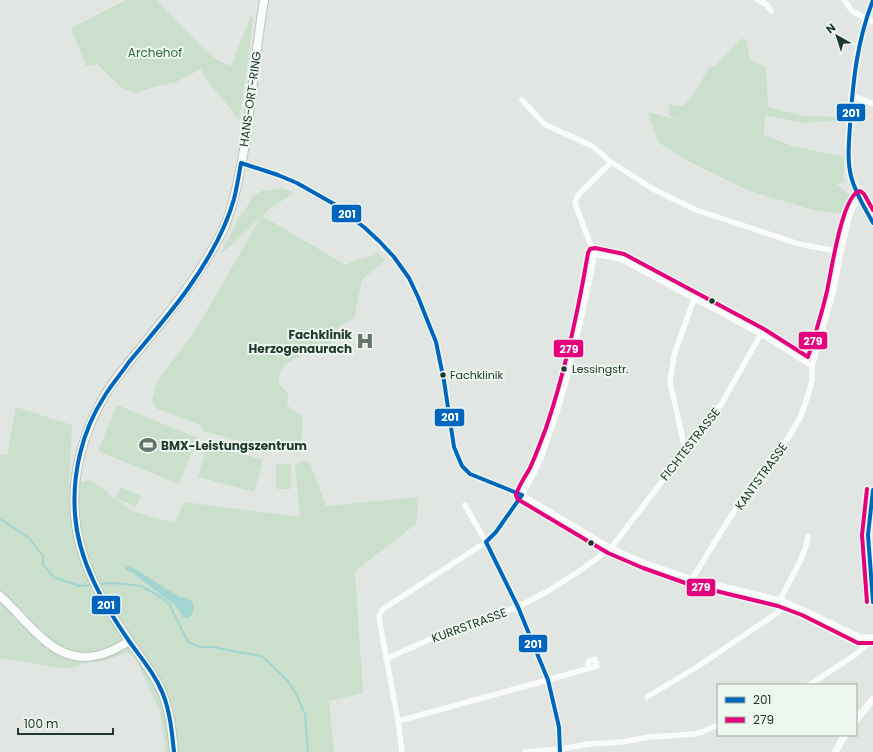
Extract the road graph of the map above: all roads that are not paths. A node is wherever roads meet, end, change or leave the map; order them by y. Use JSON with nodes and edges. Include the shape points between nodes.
{"nodes":[{"id":1,"x":264,"y":0,"type":"edge"},
{"id":2,"x":758,"y":0,"type":"edge"},
{"id":3,"x":844,"y":0,"type":"edge"},
{"id":4,"x":873,"y":0,"type":"edge"},
{"id":5,"x":771,"y":11,"type":"dead end"},
{"id":6,"x":865,"y":18,"type":"junction"},
{"id":7,"x":873,"y":22,"type":"edge"},
{"id":8,"x":852,"y":95,"type":"junction"},
{"id":9,"x":522,"y":100,"type":"dead end"},
{"id":10,"x":873,"y":104,"type":"edge"},
{"id":11,"x":611,"y":162,"type":"junction"},
{"id":12,"x":241,"y":164,"type":"junction"},
{"id":13,"x":859,"y":197,"type":"junction"},
{"id":14,"x":873,"y":223,"type":"edge"},
{"id":15,"x":841,"y":252,"type":"junction"},
{"id":16,"x":594,"y":254,"type":"junction"},
{"id":17,"x":694,"y":299,"type":"junction"},
{"id":18,"x":761,"y":334,"type":"junction"},
{"id":19,"x":812,"y":366,"type":"junction"},
{"id":20,"x":685,"y":449,"type":"junction"},
{"id":21,"x":873,"y":490,"type":"edge"},
{"id":22,"x":522,"y":495,"type":"junction"},
{"id":23,"x":465,"y":505,"type":"dead end"},
{"id":24,"x":808,"y":537,"type":"dead end"},
{"id":25,"x":486,"y":542,"type":"junction"},
{"id":26,"x":610,"y":548,"type":"junction"},
{"id":27,"x":692,"y":579,"type":"junction"},
{"id":28,"x":0,"y":596,"type":"edge"},
{"id":29,"x":780,"y":600,"type":"junction"},
{"id":30,"x":786,"y":602,"type":"junction"},
{"id":31,"x":873,"y":602,"type":"edge"},
{"id":32,"x":518,"y":607,"type":"junction"},
{"id":33,"x":873,"y":638,"type":"edge"},
{"id":34,"x":129,"y":641,"type":"junction"},
{"id":35,"x":386,"y":659,"type":"junction"},
{"id":36,"x":587,"y":669,"type":"dead end"},
{"id":37,"x":548,"y":680,"type":"junction"},
{"id":38,"x":811,"y":684,"type":"edge"},
{"id":39,"x":647,"y":697,"type":"dead end"},
{"id":40,"x":873,"y":699,"type":"edge"},
{"id":41,"x":857,"y":719,"type":"edge"},
{"id":42,"x":398,"y":721,"type":"junction"},
{"id":43,"x":717,"y":725,"type":"edge"},
{"id":44,"x":845,"y":736,"type":"edge"},
{"id":45,"x":560,"y":750,"type":"edge"},
{"id":46,"x":174,"y":752,"type":"edge"},
{"id":47,"x":402,"y":752,"type":"edge"},
{"id":48,"x":525,"y":752,"type":"edge"},
{"id":49,"x":835,"y":752,"type":"edge"}],
"edges":[{"from":1,"to":12,"type":"main road","name":"HANS-ORT-RING"},
{"from":2,"to":5,"type":"street","via":[[766,4]]},
{"from":3,"to":6,"type":"street","via":[[852,11]]},
{"from":4,"to":6,"type":"street"},
{"from":6,"to":7,"type":"street"},
{"from":6,"to":8,"type":"street","via":[[854,69]]},
{"from":8,"to":10,"type":"street"},
{"from":8,"to":13,"type":"street","via":[[849,166]]},
{"from":9,"to":11,"type":"street","via":[[544,124],[592,146]]},
{"from":11,"to":15,"type":"street","via":[[653,189],[696,210],[799,244]]},
{"from":11,"to":16,"type":"street","via":[[578,195],[575,203]]},
{"from":12,"to":22,"type":"street","via":[[278,174],[334,204],[365,228],[394,257],[409,278],[436,342],[454,447],[462,466],[470,474]]},
{"from":12,"to":34,"type":"main road","name":"HANS-ORT-RING","via":[[234,199],[223,229],[187,289],[101,402],[83,443],[76,470],[75,515],[85,563],[108,608]]},
{"from":13,"to":14,"type":"street"},
{"from":13,"to":15,"type":"street","name":"KANTSTRASSE","via":[[852,209]]},
{"from":15,"to":19,"type":"street","name":"KANTSTRASSE","via":[[833,293]]},
{"from":16,"to":17,"type":"street","via":[[621,259]]},
{"from":16,"to":22,"type":"street","via":[[578,333],[557,412],[541,458]]},
{"from":17,"to":18,"type":"street"},
{"from":17,"to":20,"type":"street","via":[[674,355],[670,382]]},
{"from":18,"to":19,"type":"street"},
{"from":18,"to":20,"type":"street","name":"FICHTESTRASSE","via":[[722,403]]},
{"from":19,"to":27,"type":"street","name":"KANTSTRASSE","via":[[812,381],[800,418],[731,516]]},
{"from":20,"to":26,"type":"street","name":"FICHTESTRASSE"},
{"from":21,"to":31,"type":"street","via":[[868,535]]},
{"from":22,"to":25,"type":"street"},
{"from":22,"to":26,"type":"street"},
{"from":23,"to":25,"type":"street"},
{"from":24,"to":29,"type":"street","via":[[803,555]]},
{"from":25,"to":32,"type":"street"},
{"from":25,"to":35,"type":"street","via":[[383,609],[379,616]]},
{"from":26,"to":27,"type":"street"},
{"from":26,"to":32,"type":"street","name":"KURRSTRASSE","via":[[578,572]]},
{"from":27,"to":29,"type":"street"},
{"from":28,"to":34,"type":"main road","via":[[34,631],[60,652],[89,658],[104,654]]},
{"from":29,"to":30,"type":"street"},
{"from":30,"to":33,"type":"street","via":[[860,637]]},
{"from":30,"to":39,"type":"street","via":[[783,608],[697,667]]},
{"from":32,"to":35,"type":"street","name":"KURRSTRASSE","via":[[453,628]]},
{"from":32,"to":37,"type":"street"},
{"from":33,"to":38,"type":"street","via":[[855,655]]},
{"from":34,"to":46,"type":"main road","name":"HANS-ORT-RING","via":[[153,674],[162,693],[171,720]]},
{"from":35,"to":42,"type":"street"},
{"from":36,"to":37,"type":"street"},
{"from":37,"to":42,"type":"street"},
{"from":37,"to":45,"type":"street","via":[[559,727]]},
{"from":40,"to":41,"type":"street"},
{"from":42,"to":47,"type":"street"},
{"from":43,"to":45,"type":"street","via":[[695,734],[589,744]]},
{"from":44,"to":49,"type":"street"},
{"from":45,"to":48,"type":"street"}]}
